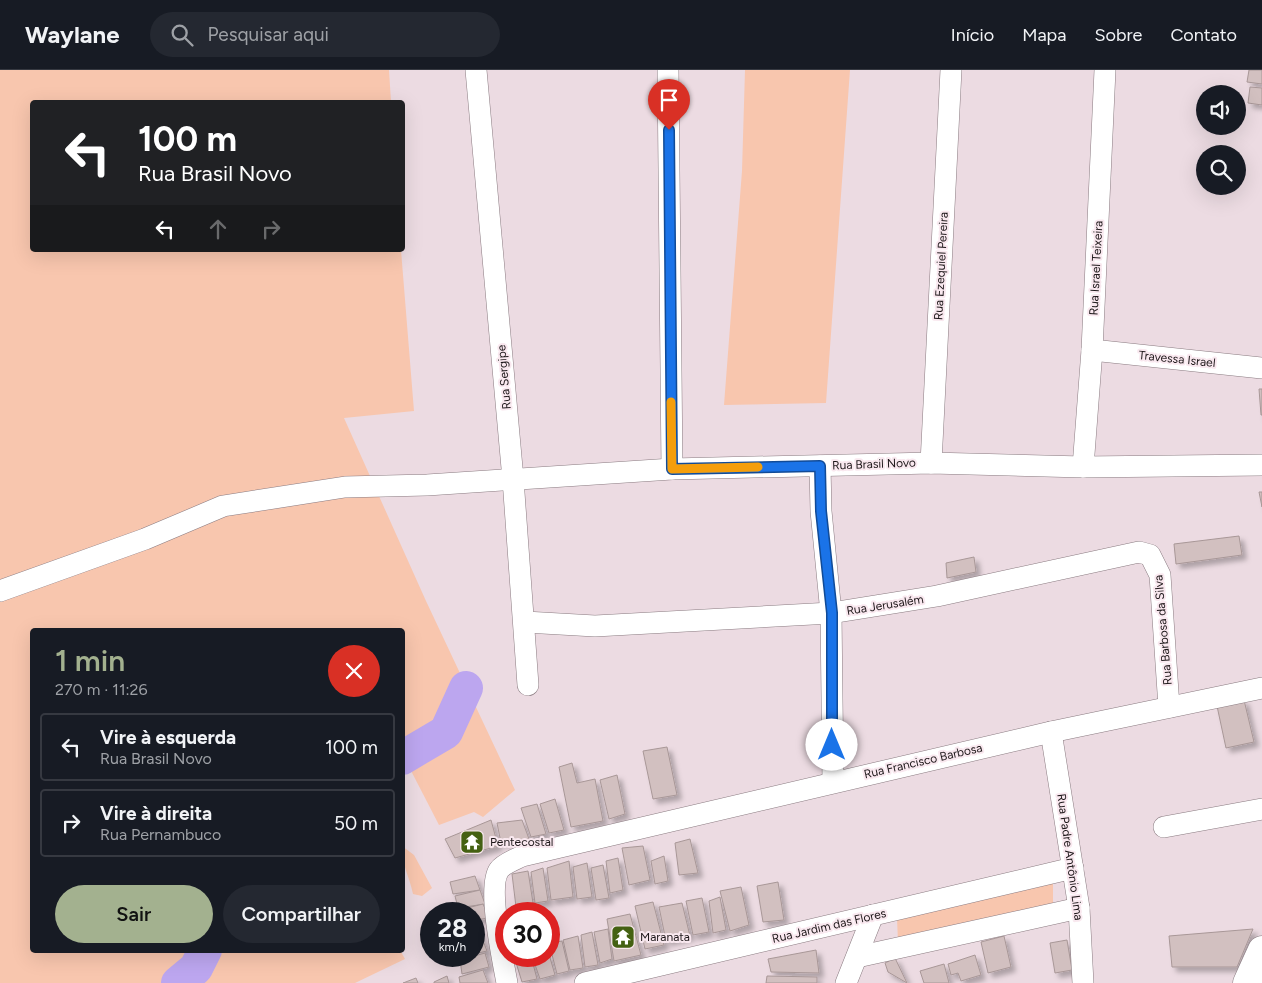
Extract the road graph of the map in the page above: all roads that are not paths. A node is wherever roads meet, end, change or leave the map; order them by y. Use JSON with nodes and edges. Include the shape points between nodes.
{"nodes":[{"id":1,"x":476,"y":70,"type":"edge"},
{"id":2,"x":668,"y":70,"type":"edge"},
{"id":3,"x":951,"y":70,"type":"edge"},
{"id":4,"x":1106,"y":70,"type":"edge"},
{"id":5,"x":1092,"y":350,"type":"junction"},
{"id":6,"x":1262,"y":368,"type":"edge"},
{"id":7,"x":931,"y":463,"type":"junction"},
{"id":8,"x":1262,"y":465,"type":"edge"},
{"id":9,"x":820,"y":466,"type":"junction"},
{"id":10,"x":1083,"y":467,"type":"junction"},
{"id":11,"x":672,"y":469,"type":"junction"},
{"id":12,"x":513,"y":479,"type":"junction"},
{"id":13,"x":1150,"y":555,"type":"joint"},
{"id":14,"x":0,"y":591,"type":"edge"},
{"id":15,"x":832,"y":613,"type":"junction"},
{"id":16,"x":525,"y":622,"type":"junction"},
{"id":17,"x":528,"y":685,"type":"dead end"},
{"id":18,"x":1262,"y":688,"type":"edge"},
{"id":19,"x":1169,"y":707,"type":"junction"},
{"id":20,"x":1051,"y":732,"type":"junction"},
{"id":21,"x":832,"y":782,"type":"junction"},
{"id":22,"x":1262,"y":809,"type":"edge"},
{"id":23,"x":1164,"y":827,"type":"dead end"},
{"id":24,"x":1073,"y":868,"type":"junction"},
{"id":25,"x":1079,"y":908,"type":"junction"},
{"id":26,"x":873,"y":915,"type":"junction"},
{"id":27,"x":1262,"y":950,"type":"edge"},
{"id":28,"x":854,"y":975,"type":"edge"},
{"id":29,"x":507,"y":983,"type":"edge"},
{"id":30,"x":585,"y":983,"type":"edge"},
{"id":31,"x":1083,"y":983,"type":"edge"},
{"id":32,"x":1247,"y":983,"type":"edge"}],
"edges":[{"from":1,"to":12,"type":"street","name":"Rua Sergipe"},
{"from":2,"to":11,"type":"street"},
{"from":3,"to":7,"type":"street","name":"Rua Ezequiel Pereira"},
{"from":4,"to":5,"type":"street","name":"Rua Israel Teixeira"},
{"from":5,"to":6,"type":"street","name":"Travessa Israel"},
{"from":5,"to":10,"type":"street","name":"Rua Israel Teixeira"},
{"from":7,"to":9,"type":"street","name":"Rua Brasil Novo"},
{"from":7,"to":10,"type":"street","name":"Rua Brasil Novo"},
{"from":8,"to":10,"type":"street","name":"Rua Brasil Novo"},
{"from":9,"to":11,"type":"street","name":"Rua Brasil Novo"},
{"from":9,"to":15,"type":"street","via":[[821,511]]},
{"from":11,"to":12,"type":"street","name":"Rua Brasil Novo"},
{"from":12,"to":14,"type":"street","name":"Rua Brasil Novo","via":[[345,487],[223,506],[145,539]]},
{"from":12,"to":16,"type":"street","name":"Rua Sergipe"},
{"from":13,"to":15,"type":"street","name":"Rua Jerusalém","via":[[1139,552],[937,596]]},
{"from":13,"to":19,"type":"street","name":"Rua Barbosa da Silva","via":[[1160,575]]},
{"from":15,"to":16,"type":"street","name":"Rua Jerusalém","via":[[595,626]]},
{"from":15,"to":21,"type":"street"},
{"from":16,"to":17,"type":"street","name":"Rua Sergipe"},
{"from":18,"to":19,"type":"street","name":"Rua Francisco Barbosa"},
{"from":19,"to":20,"type":"street","name":"Rua Francisco Barbosa"},
{"from":20,"to":21,"type":"street","name":"Rua Francisco Barbosa"},
{"from":20,"to":24,"type":"street","name":"Rua Padre Antônio Lima"},
{"from":21,"to":29,"type":"street","name":"Rua Francisco Barbosa","via":[[522,856],[500,868],[495,878],[495,906]]},
{"from":22,"to":23,"type":"street"},
{"from":24,"to":25,"type":"street","name":"Rua Padre Antônio Lima"},
{"from":24,"to":26,"type":"street","name":"Rua Jardim das Flores"},
{"from":25,"to":28,"type":"street"},
{"from":25,"to":31,"type":"street","name":"Rua Padre Antônio Lima"},
{"from":26,"to":28,"type":"street"},
{"from":26,"to":30,"type":"street","name":"Rua Jardim das Flores"},
{"from":27,"to":32,"type":"street"}]}
